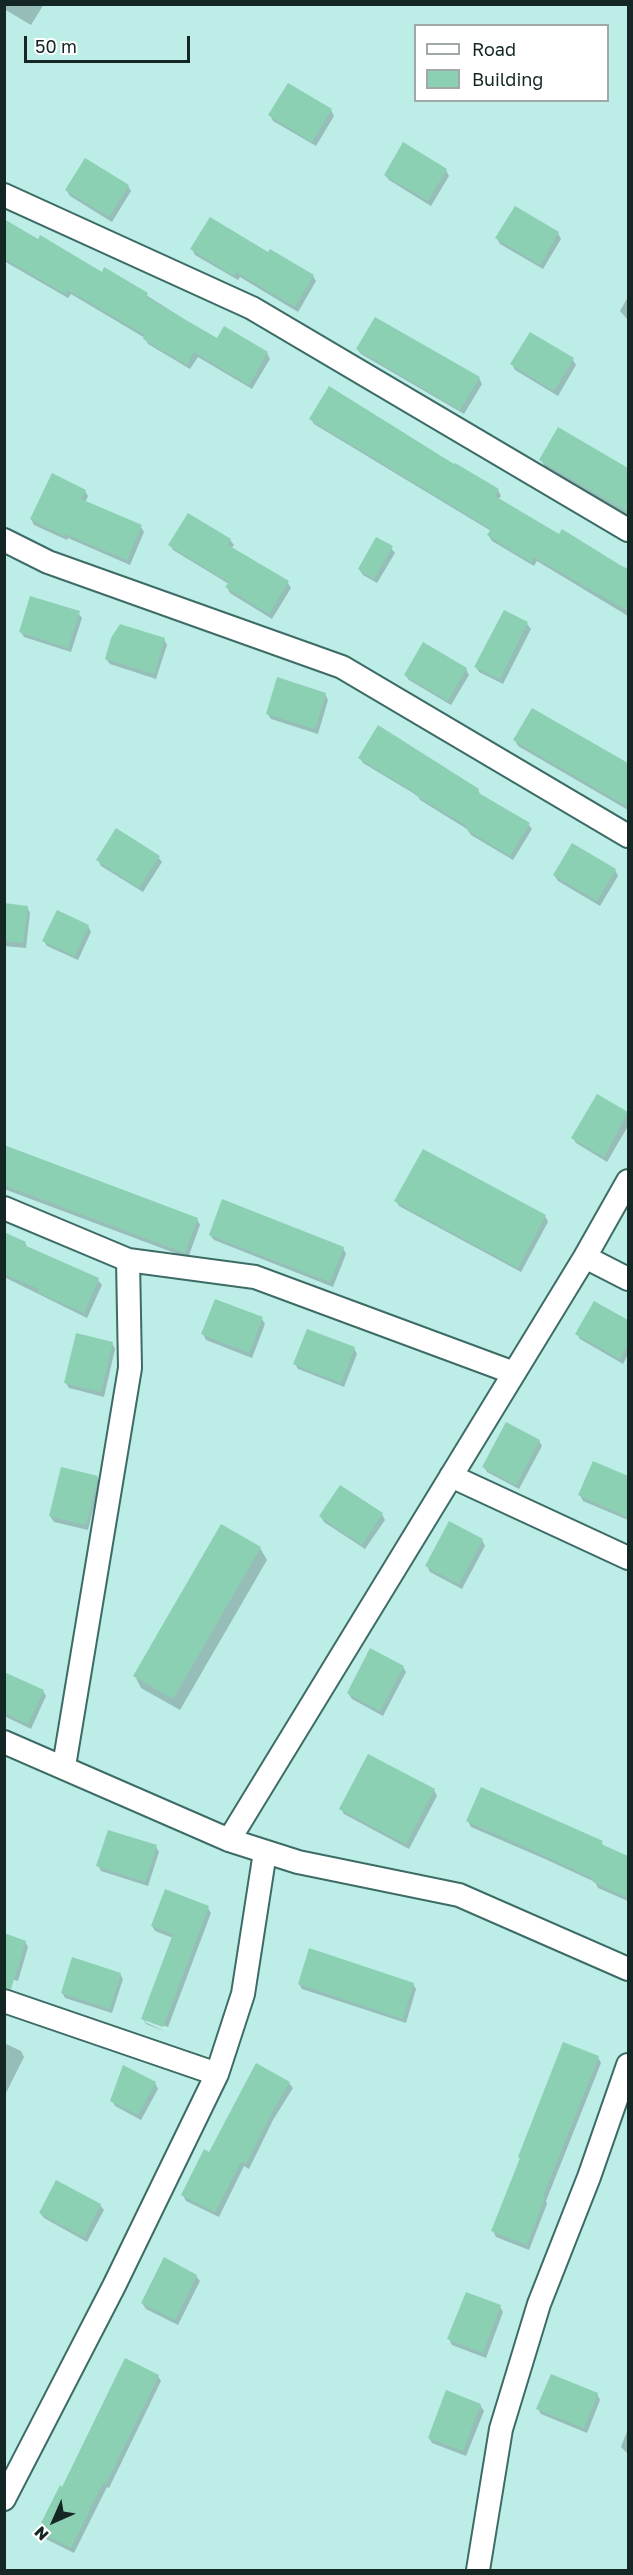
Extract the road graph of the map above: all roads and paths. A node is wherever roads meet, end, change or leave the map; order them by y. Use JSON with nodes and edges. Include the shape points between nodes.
{"nodes":[{"id":1,"x":4,"y":195,"type":"edge"},
{"id":2,"x":628,"y":531,"type":"edge"},
{"id":3,"x":4,"y":540,"type":"edge"},
{"id":4,"x":628,"y":836,"type":"edge"},
{"id":5,"x":628,"y":1181,"type":"edge"},
{"id":6,"x":4,"y":1208,"type":"edge"},
{"id":7,"x":585,"y":1257,"type":"junction"},
{"id":8,"x":128,"y":1260,"type":"junction"},
{"id":9,"x":628,"y":1279,"type":"edge"},
{"id":10,"x":514,"y":1373,"type":"junction"},
{"id":11,"x":451,"y":1476,"type":"junction"},
{"id":12,"x":628,"y":1558,"type":"edge"},
{"id":13,"x":4,"y":1742,"type":"edge"},
{"id":14,"x":64,"y":1766,"type":"junction"},
{"id":15,"x":229,"y":1840,"type":"junction"},
{"id":16,"x":265,"y":1852,"type":"junction"},
{"id":17,"x":628,"y":1969,"type":"edge"},
{"id":18,"x":4,"y":2001,"type":"edge"},
{"id":19,"x":628,"y":2065,"type":"edge"},
{"id":20,"x":217,"y":2074,"type":"junction"},
{"id":21,"x":4,"y":2499,"type":"edge"},
{"id":22,"x":478,"y":2571,"type":"edge"}],
"edges":[{"from":1,"to":2,"type":"street","via":[[252,308]]},
{"from":3,"to":4,"type":"street","via":[[48,562],[342,668]]},
{"from":5,"to":7,"type":"street"},
{"from":6,"to":8,"type":"street"},
{"from":7,"to":9,"type":"street"},
{"from":7,"to":10,"type":"street"},
{"from":8,"to":10,"type":"street","via":[[255,1277]]},
{"from":8,"to":14,"type":"street","via":[[130,1368]]},
{"from":10,"to":11,"type":"street"},
{"from":11,"to":12,"type":"street"},
{"from":11,"to":15,"type":"street"},
{"from":13,"to":14,"type":"street"},
{"from":14,"to":15,"type":"street"},
{"from":15,"to":16,"type":"street"},
{"from":16,"to":17,"type":"street","via":[[459,1895]]},
{"from":16,"to":20,"type":"street","via":[[243,1994]]},
{"from":18,"to":20,"type":"street"},
{"from":19,"to":22,"type":"street","via":[[538,2304],[501,2429]]},
{"from":20,"to":21,"type":"street"}]}
